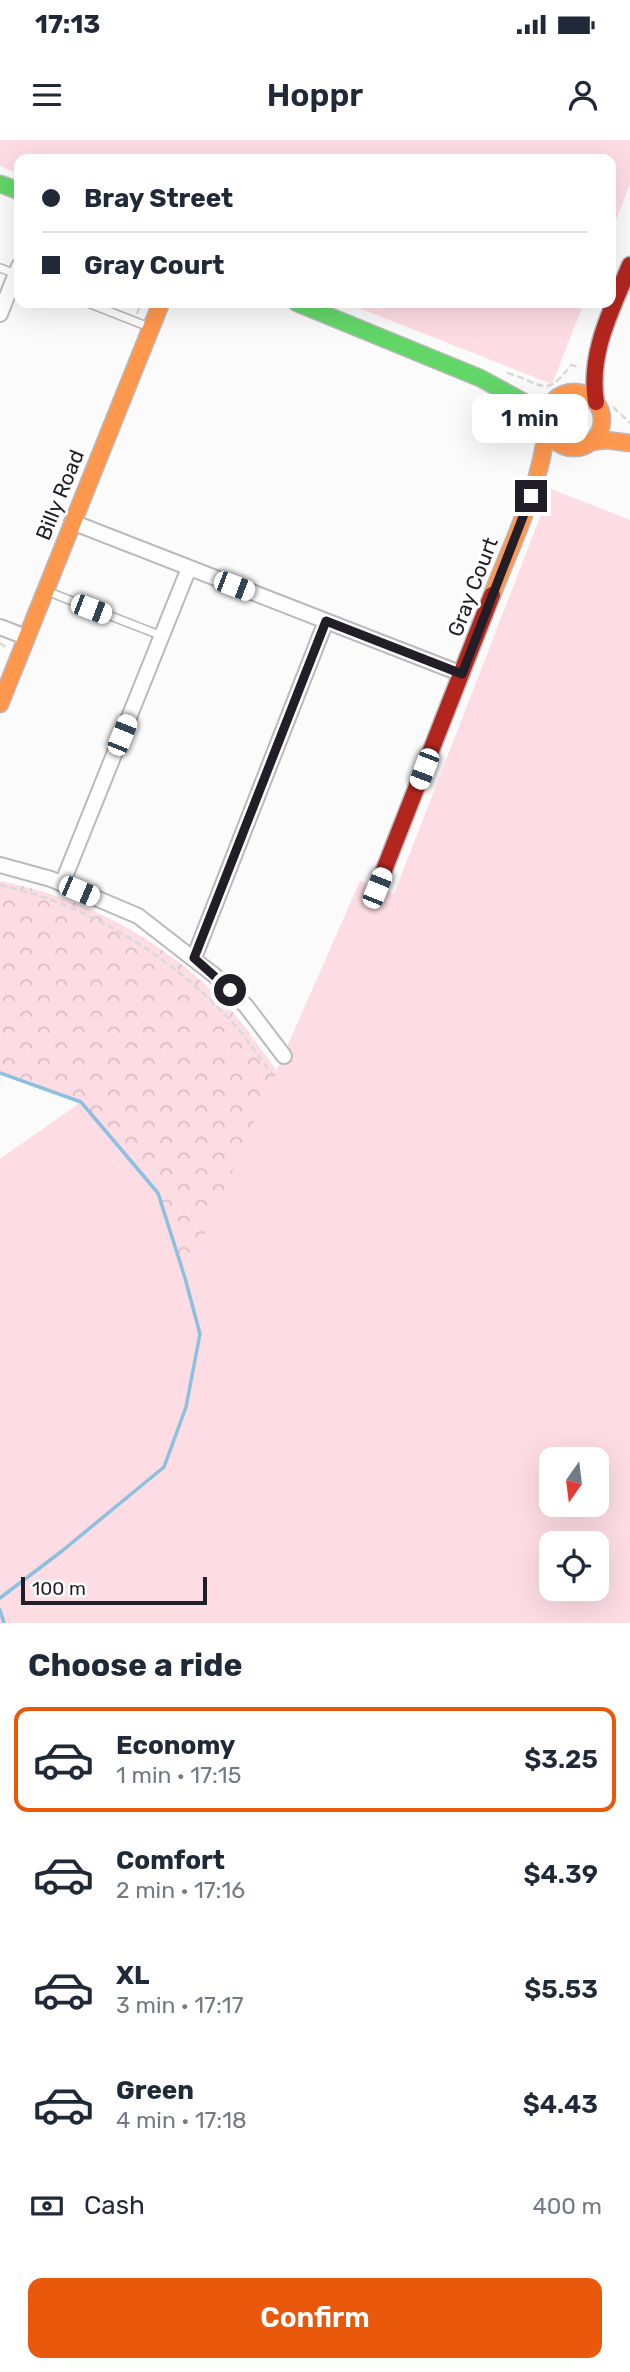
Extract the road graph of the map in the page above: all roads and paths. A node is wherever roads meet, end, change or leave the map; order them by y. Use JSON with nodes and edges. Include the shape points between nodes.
{"nodes":[{"id":1,"x":630,"y":265,"type":"edge"},
{"id":2,"x":14,"y":281,"type":"edge"},
{"id":3,"x":616,"y":302,"type":"edge"},
{"id":4,"x":100,"y":308,"type":"edge"},
{"id":5,"x":159,"y":308,"type":"edge"},
{"id":6,"x":309,"y":308,"type":"edge"},
{"id":7,"x":614,"y":308,"type":"edge"},
{"id":8,"x":0,"y":314,"type":"edge"},
{"id":9,"x":150,"y":328,"type":"junction"},
{"id":10,"x":601,"y":341,"type":"junction"},
{"id":11,"x":480,"y":378,"type":"junction"},
{"id":12,"x":564,"y":393,"type":"junction"},
{"id":13,"x":598,"y":407,"type":"junction"},
{"id":14,"x":620,"y":415,"type":"dead end"},
{"id":15,"x":630,"y":423,"type":"edge"},
{"id":16,"x":547,"y":424,"type":"junction"},
{"id":17,"x":630,"y":437,"type":"edge"},
{"id":18,"x":630,"y":443,"type":"edge"},
{"id":19,"x":587,"y":445,"type":"junction"},
{"id":20,"x":531,"y":496,"type":"junction"},
{"id":21,"x":72,"y":522,"type":"junction"},
{"id":22,"x":189,"y":568,"type":"junction"},
{"id":23,"x":45,"y":591,"type":"junction"},
{"id":24,"x":326,"y":621,"type":"junction"},
{"id":25,"x":0,"y":627,"type":"edge"},
{"id":26,"x":162,"y":636,"type":"junction"},
{"id":27,"x":26,"y":637,"type":"junction"},
{"id":28,"x":462,"y":674,"type":"junction"},
{"id":29,"x":0,"y":704,"type":"edge"},
{"id":30,"x":0,"y":866,"type":"edge"},
{"id":31,"x":62,"y":884,"type":"junction"},
{"id":32,"x":0,"y":885,"type":"edge"},
{"id":33,"x":377,"y":888,"type":"dead end"},
{"id":34,"x":194,"y":958,"type":"junction"},
{"id":35,"x":284,"y":1056,"type":"dead end"},
{"id":36,"x":272,"y":1074,"type":"dead end"}],
"edges":[{"from":1,"to":3,"type":"street"},
{"from":2,"to":8,"type":"street"},
{"from":4,"to":9,"type":"lane"},
{"from":5,"to":9,"type":"street","name":"Billy Road"},
{"from":6,"to":11,"type":"street"},
{"from":7,"to":10,"type":"street"},
{"from":9,"to":21,"type":"street","name":"Billy Road"},
{"from":10,"to":12,"type":"street"},
{"from":10,"to":13,"type":"street","via":[[593,380]]},
{"from":11,"to":12,"type":"street","via":[[544,395]]},
{"from":11,"to":16,"type":"street","via":[[507,391]]},
{"from":12,"to":13,"type":"street","via":[[587,394]]},
{"from":12,"to":16,"type":"street","via":[[548,408]]},
{"from":13,"to":17,"type":"street"},
{"from":13,"to":19,"type":"street","via":[[602,426]]},
{"from":14,"to":15,"type":"path"},
{"from":16,"to":19,"type":"street","via":[[556,442],[573,448]]},
{"from":16,"to":20,"type":"street"},
{"from":18,"to":19,"type":"street","via":[[606,440]]},
{"from":19,"to":20,"type":"street","via":[[562,454]]},
{"from":20,"to":28,"type":"street","name":"Gray Court"},
{"from":21,"to":22,"type":"street"},
{"from":21,"to":23,"type":"street","name":"Billy Road"},
{"from":22,"to":24,"type":"street"},
{"from":22,"to":26,"type":"street"},
{"from":23,"to":26,"type":"lane"},
{"from":23,"to":27,"type":"street","name":"Billy Road"},
{"from":24,"to":28,"type":"street"},
{"from":24,"to":34,"type":"street"},
{"from":25,"to":27,"type":"street"},
{"from":26,"to":31,"type":"street"},
{"from":27,"to":29,"type":"street","name":"Billy Road"},
{"from":28,"to":33,"type":"street","name":"Gray Court"},
{"from":30,"to":31,"type":"street"},
{"from":31,"to":34,"type":"street","via":[[138,916]]},
{"from":32,"to":36,"type":"path","via":[[79,912],[168,963],[235,1025]]},
{"from":34,"to":35,"type":"street","via":[[246,1006]]}]}
